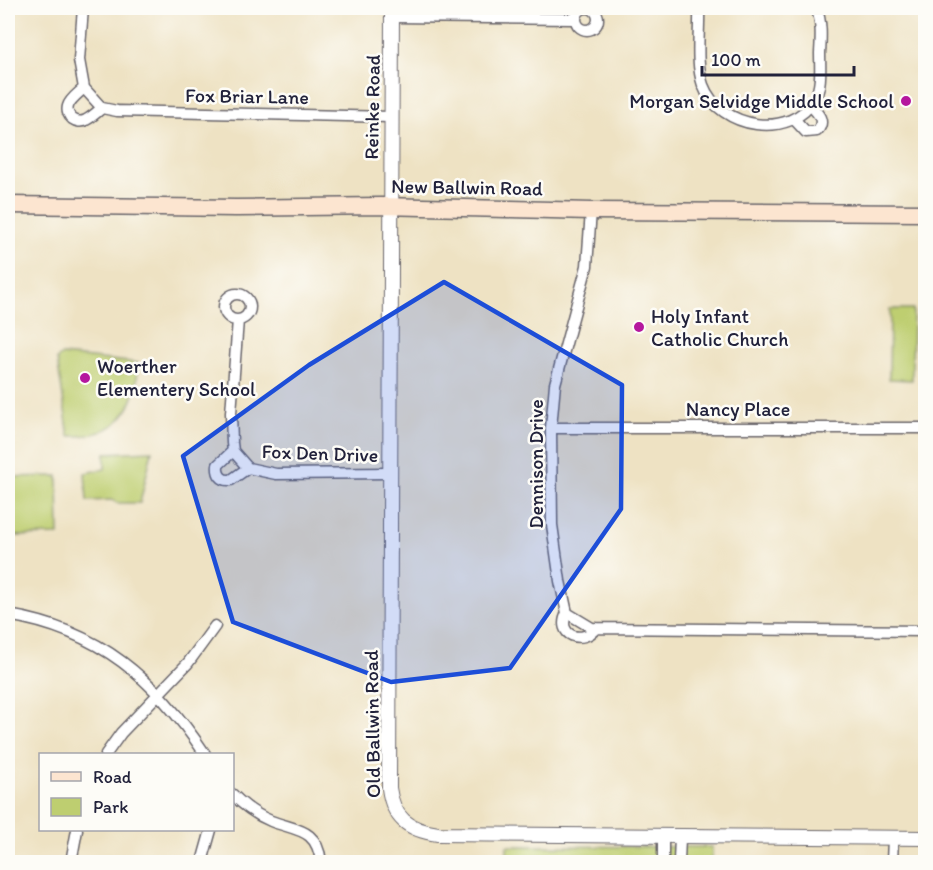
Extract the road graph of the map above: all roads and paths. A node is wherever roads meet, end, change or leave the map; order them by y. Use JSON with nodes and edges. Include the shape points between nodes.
{"nodes":[{"id":1,"x":83,"y":8,"type":"edge"},
{"id":2,"x":699,"y":8,"type":"edge"},
{"id":3,"x":816,"y":8,"type":"edge"},
{"id":4,"x":392,"y":12,"type":"edge"},
{"id":5,"x":575,"y":18,"type":"dead end"},
{"id":6,"x":84,"y":88,"type":"junction"},
{"id":7,"x":810,"y":105,"type":"junction"},
{"id":8,"x":102,"y":108,"type":"junction"},
{"id":9,"x":391,"y":117,"type":"junction"},
{"id":10,"x":794,"y":119,"type":"junction"},
{"id":11,"x":8,"y":205,"type":"edge"},
{"id":12,"x":393,"y":206,"type":"junction"},
{"id":13,"x":591,"y":211,"type":"junction"},
{"id":14,"x":926,"y":213,"type":"edge"},
{"id":15,"x":238,"y":320,"type":"dead end"},
{"id":16,"x":551,"y":428,"type":"junction"},
{"id":17,"x":926,"y":428,"type":"edge"},
{"id":18,"x":232,"y":451,"type":"junction"},
{"id":19,"x":248,"y":468,"type":"junction"},
{"id":20,"x":391,"y":473,"type":"junction"},
{"id":21,"x":567,"y":613,"type":"junction"},
{"id":22,"x":8,"y":615,"type":"edge"},
{"id":23,"x":215,"y":626,"type":"dead end"},
{"id":24,"x":596,"y":628,"type":"junction"},
{"id":25,"x":926,"y":631,"type":"edge"},
{"id":26,"x":158,"y":692,"type":"junction"},
{"id":27,"x":107,"y":753,"type":"edge"},
{"id":28,"x":204,"y":753,"type":"edge"},
{"id":29,"x":234,"y":799,"type":"edge"},
{"id":30,"x":77,"y":831,"type":"edge"},
{"id":31,"x":211,"y":831,"type":"edge"},
{"id":32,"x":663,"y":837,"type":"junction"},
{"id":33,"x":680,"y":837,"type":"junction"},
{"id":34,"x":893,"y":838,"type":"junction"},
{"id":35,"x":926,"y":838,"type":"edge"},
{"id":36,"x":71,"y":862,"type":"edge"},
{"id":37,"x":202,"y":862,"type":"edge"},
{"id":38,"x":321,"y":862,"type":"edge"},
{"id":39,"x":663,"y":862,"type":"edge"},
{"id":40,"x":679,"y":862,"type":"edge"},
{"id":41,"x":892,"y":862,"type":"edge"}],
"edges":[{"from":1,"to":6,"type":"street","via":[[79,60]]},
{"from":2,"to":10,"type":"street","via":[[701,79],[715,104],[728,116],[746,122],[769,124]]},
{"from":3,"to":7,"type":"street","via":[[820,16],[820,81]]},
{"from":4,"to":5,"type":"street"},
{"from":4,"to":9,"type":"street","name":"Reinke Road"},
{"from":6,"to":8,"type":"street"},
{"from":6,"to":8,"type":"street","via":[[69,105],[70,118],[85,121]]},
{"from":7,"to":10,"type":"street"},
{"from":7,"to":10,"type":"street","via":[[821,118],[817,131],[806,132]]},
{"from":8,"to":9,"type":"street","name":"Fox Briar Lane"},
{"from":9,"to":12,"type":"street","name":"Reinke Road"},
{"from":11,"to":12,"type":"main road","name":"New Ballwin Road"},
{"from":12,"to":13,"type":"main road","name":"New Ballwin Road"},
{"from":12,"to":20,"type":"street","name":"Old Ballwin Road"},
{"from":13,"to":14,"type":"main road","name":"New Ballwin Road"},
{"from":13,"to":16,"type":"street","name":"Dennison Drive","via":[[587,266],[555,384]]},
{"from":15,"to":18,"type":"street","name":"Fox Den Drive"},
{"from":16,"to":17,"type":"street","name":"Nancy Place"},
{"from":16,"to":21,"type":"street","name":"Dennison Drive","via":[[552,525]]},
{"from":18,"to":19,"type":"street","name":"Fox Den Drive"},
{"from":18,"to":19,"type":"street","name":"Fox Den Drive","via":[[218,465],[220,476],[231,480]]},
{"from":19,"to":20,"type":"street","name":"Fox Den Drive","via":[[276,474]]},
{"from":20,"to":32,"type":"street","name":"Old Ballwin Road","via":[[389,788],[397,813],[417,829],[438,834]]},
{"from":21,"to":24,"type":"street","name":"Dennison Drive","via":[[585,626]]},
{"from":21,"to":24,"type":"street","name":"Dennison Drive","via":[[564,623],[569,634],[582,637]]},
{"from":22,"to":26,"type":"street","via":[[50,625],[91,642]]},
{"from":23,"to":26,"type":"street","via":[[188,663]]},
{"from":24,"to":25,"type":"street","name":"Dennison Drive"},
{"from":26,"to":27,"type":"street"},
{"from":26,"to":28,"type":"street"},
{"from":29,"to":38,"type":"street","via":[[258,815],[306,833],[317,844]]},
{"from":30,"to":36,"type":"street"},
{"from":31,"to":37,"type":"street"},
{"from":32,"to":33,"type":"street","name":"Old Ballwin Road"},
{"from":32,"to":39,"type":"street"},
{"from":33,"to":34,"type":"street","name":"Old Ballwin Road"},
{"from":33,"to":40,"type":"street"},
{"from":34,"to":35,"type":"street","name":"Old Ballwin Road"},
{"from":34,"to":41,"type":"street"}]}
